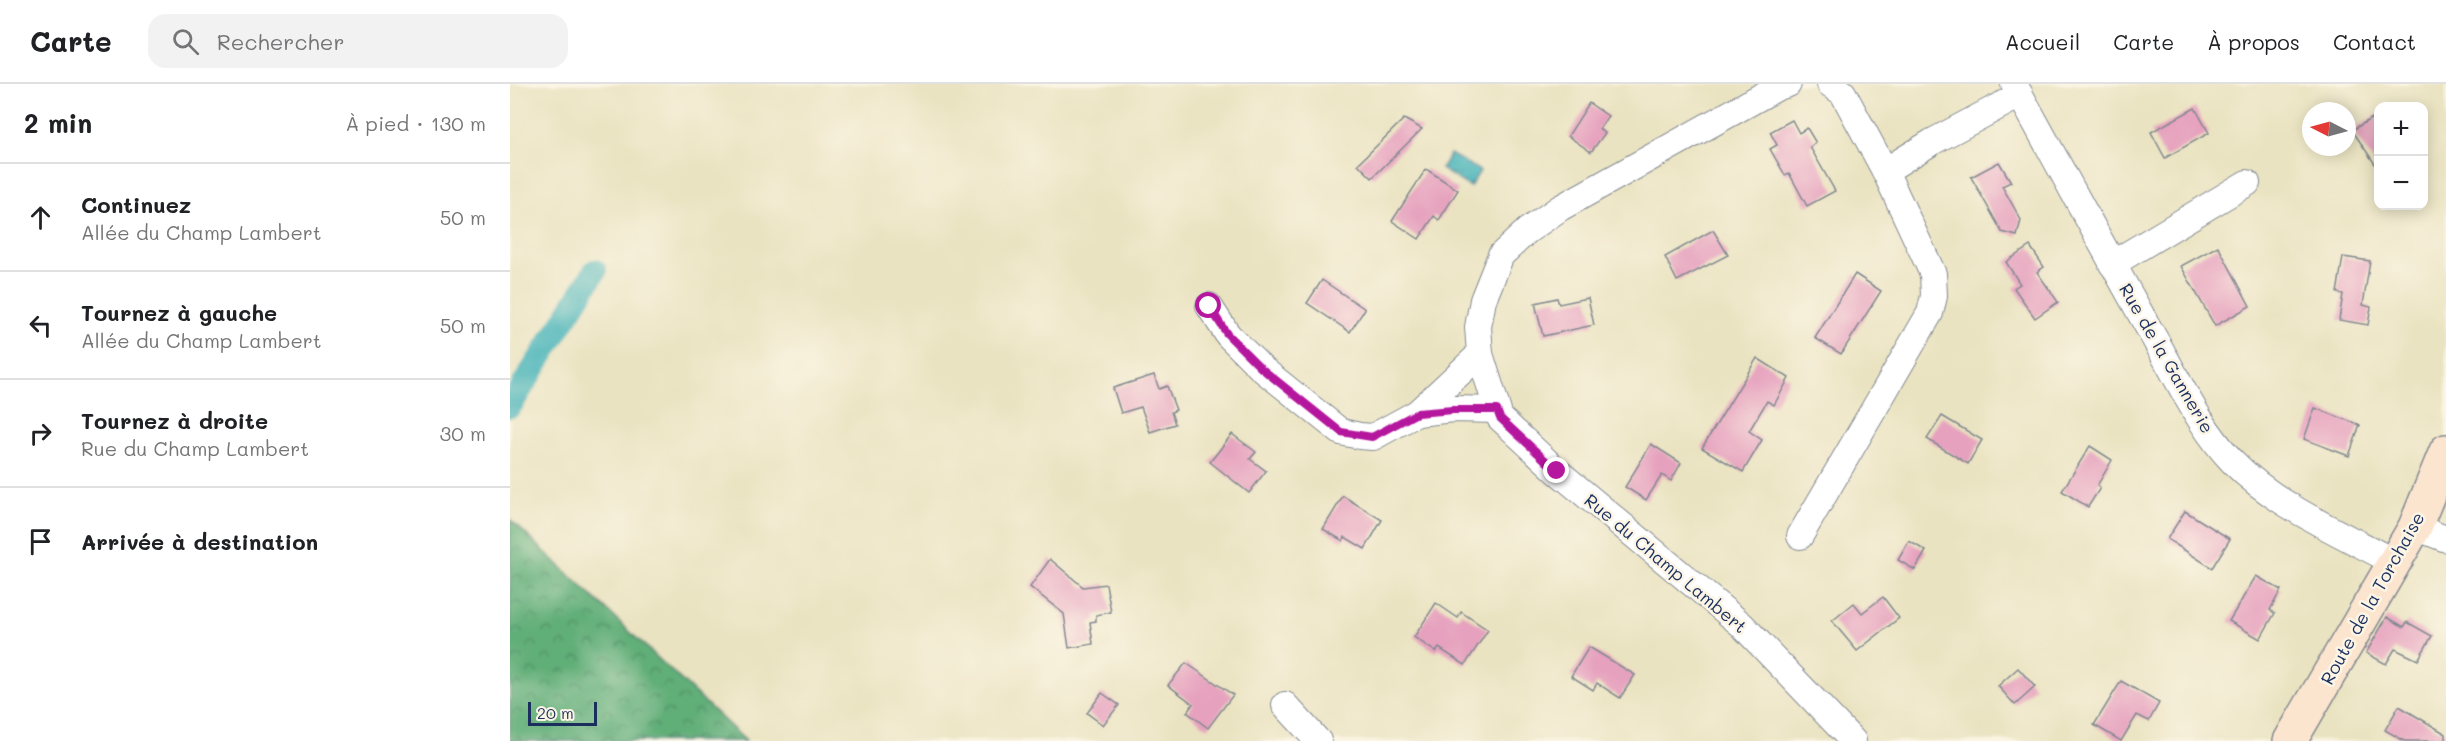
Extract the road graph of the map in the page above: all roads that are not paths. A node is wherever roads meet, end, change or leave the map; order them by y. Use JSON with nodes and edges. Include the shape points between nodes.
{"nodes":[{"id":1,"x":1788,"y":84,"type":"edge"},
{"id":2,"x":1830,"y":84,"type":"edge"},
{"id":3,"x":2017,"y":90,"type":"edge"},
{"id":4,"x":1885,"y":171,"type":"junction"},
{"id":5,"x":2247,"y":183,"type":"dead end"},
{"id":6,"x":2112,"y":264,"type":"junction"},
{"id":7,"x":1209,"y":306,"type":"dead end"},
{"id":8,"x":1480,"y":354,"type":"junction"},
{"id":9,"x":1497,"y":410,"type":"junction"},
{"id":10,"x":1417,"y":413,"type":"junction"},
{"id":11,"x":2446,"y":451,"type":"edge"},
{"id":12,"x":2415,"y":527,"type":"junction"},
{"id":13,"x":1800,"y":536,"type":"dead end"},
{"id":14,"x":2446,"y":539,"type":"edge"},
{"id":15,"x":2394,"y":562,"type":"junction"},
{"id":16,"x":1285,"y":705,"type":"dead end"},
{"id":17,"x":1318,"y":741,"type":"edge"},
{"id":18,"x":1853,"y":741,"type":"edge"},
{"id":19,"x":2290,"y":741,"type":"edge"}],
"edges":[{"from":1,"to":8,"type":"street","name":"Rue du Champ Lambert","via":[[1570,203],[1527,231],[1501,255],[1483,300],[1478,327]]},
{"from":2,"to":4,"type":"street","via":[[1843,93]]},
{"from":3,"to":4,"type":"street"},
{"from":3,"to":6,"type":"street","name":"Rue de la Gannerie"},
{"from":4,"to":13,"type":"street","via":[[1933,274],[1934,296],[1930,313]]},
{"from":5,"to":6,"type":"street"},
{"from":6,"to":15,"type":"street","name":"Rue de la Gannerie","via":[[2209,434],[2232,462],[2316,522]]},
{"from":7,"to":10,"type":"street","via":[[1227,334],[1261,368],[1341,432],[1372,437]]},
{"from":8,"to":9,"type":"street","name":"Rue du Champ Lambert"},
{"from":8,"to":10,"type":"street"},
{"from":9,"to":10,"type":"street"},
{"from":9,"to":18,"type":"street","name":"Rue du Champ Lambert","via":[[1500,418],[1557,471],[1742,625]]},
{"from":11,"to":12,"type":"main road","name":"Route de la Torchaise"},
{"from":12,"to":14,"type":"street"},
{"from":12,"to":15,"type":"main road","name":"Route de la Torchaise"},
{"from":15,"to":19,"type":"main road","name":"Route de la Torchaise"},
{"from":16,"to":17,"type":"street"}]}
